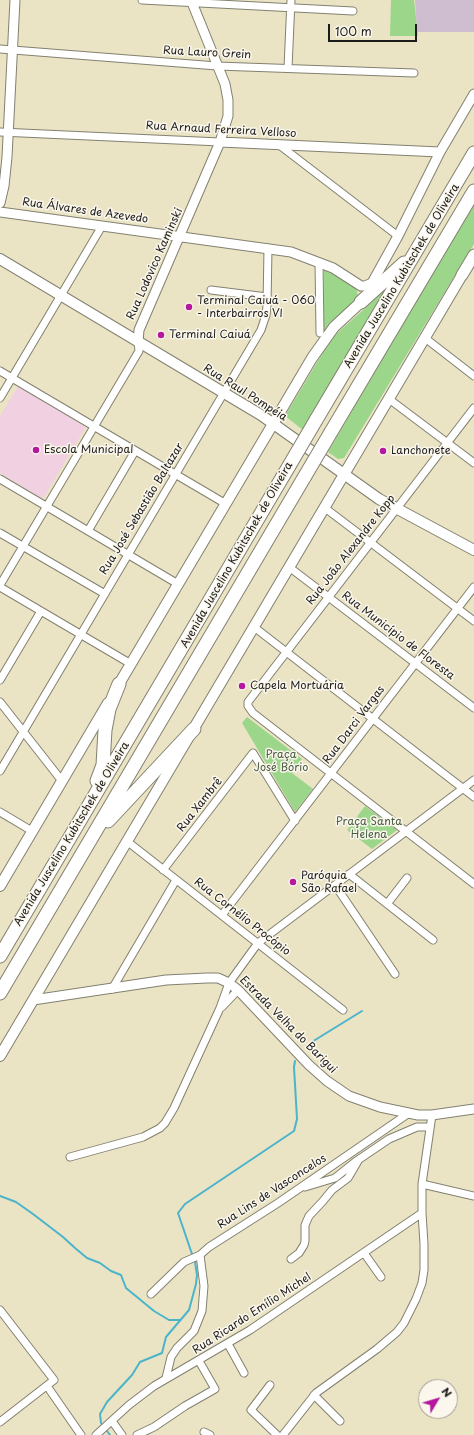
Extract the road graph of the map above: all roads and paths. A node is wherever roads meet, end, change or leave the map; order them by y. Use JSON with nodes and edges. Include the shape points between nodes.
{"nodes":[{"id":1,"x":15,"y":0,"type":"edge"},
{"id":2,"x":142,"y":0,"type":"edge"},
{"id":3,"x":192,"y":1,"type":"edge"},
{"id":4,"x":291,"y":4,"type":"edge"},
{"id":5,"x":353,"y":11,"type":"dead end"},
{"id":6,"x":0,"y":49,"type":"edge"},
{"id":7,"x":12,"y":50,"type":"junction"},
{"id":8,"x":217,"y":66,"type":"junction"},
{"id":9,"x":288,"y":68,"type":"junction"},
{"id":10,"x":414,"y":73,"type":"dead end"},
{"id":11,"x":474,"y":94,"type":"edge"},
{"id":12,"x":4,"y":132,"type":"edge"},
{"id":13,"x":220,"y":142,"type":"junction"},
{"id":14,"x":278,"y":144,"type":"junction"},
{"id":15,"x":440,"y":152,"type":"junction"},
{"id":16,"x":474,"y":153,"type":"edge"},
{"id":17,"x":474,"y":191,"type":"edge"},
{"id":18,"x":0,"y":203,"type":"edge"},
{"id":19,"x":0,"y":212,"type":"edge"},
{"id":20,"x":102,"y":226,"type":"junction"},
{"id":21,"x":180,"y":236,"type":"junction"},
{"id":22,"x":398,"y":236,"type":"junction"},
{"id":23,"x":419,"y":247,"type":"junction"},
{"id":24,"x":268,"y":248,"type":"junction"},
{"id":25,"x":474,"y":255,"type":"edge"},
{"id":26,"x":0,"y":259,"type":"edge"},
{"id":27,"x":319,"y":262,"type":"junction"},
{"id":28,"x":462,"y":275,"type":"joint"},
{"id":29,"x":211,"y":290,"type":"dead end"},
{"id":30,"x":61,"y":295,"type":"junction"},
{"id":31,"x":267,"y":297,"type":"junction"},
{"id":32,"x":361,"y":302,"type":"joint"},
{"id":33,"x":320,"y":333,"type":"dead end"},
{"id":34,"x":425,"y":338,"type":"junction"},
{"id":35,"x":138,"y":342,"type":"junction"},
{"id":36,"x":0,"y":371,"type":"edge"},
{"id":37,"x":474,"y":376,"type":"edge"},
{"id":38,"x":12,"y":378,"type":"junction"},
{"id":39,"x":223,"y":393,"type":"junction"},
{"id":40,"x":0,"y":398,"type":"edge"},
{"id":41,"x":389,"y":399,"type":"junction"},
{"id":42,"x":474,"y":408,"type":"edge"},
{"id":43,"x":273,"y":424,"type":"junction"},
{"id":44,"x":94,"y":426,"type":"junction"},
{"id":45,"x":447,"y":443,"type":"junction"},
{"id":46,"x":135,"y":451,"type":"junction"},
{"id":47,"x":474,"y":463,"type":"edge"},
{"id":48,"x":175,"y":474,"type":"junction"},
{"id":49,"x":344,"y":475,"type":"junction"},
{"id":50,"x":0,"y":479,"type":"edge"},
{"id":51,"x":226,"y":504,"type":"junction"},
{"id":52,"x":46,"y":506,"type":"junction"},
{"id":53,"x":325,"y":508,"type":"junction"},
{"id":54,"x":396,"y":509,"type":"junction"},
{"id":55,"x":88,"y":531,"type":"junction"},
{"id":56,"x":0,"y":533,"type":"edge"},
{"id":57,"x":370,"y":542,"type":"junction"},
{"id":58,"x":23,"y":546,"type":"junction"},
{"id":59,"x":474,"y":550,"type":"edge"},
{"id":60,"x":128,"y":554,"type":"junction"},
{"id":61,"x":289,"y":568,"type":"junction"},
{"id":62,"x":178,"y":584,"type":"junction"},
{"id":63,"x":0,"y":586,"type":"edge"},
{"id":64,"x":474,"y":587,"type":"edge"},
{"id":65,"x":105,"y":594,"type":"junction"},
{"id":66,"x":328,"y":597,"type":"junction"},
{"id":67,"x":457,"y":608,"type":"junction"},
{"id":68,"x":41,"y":611,"type":"junction"},
{"id":69,"x":474,"y":621,"type":"edge"},
{"id":70,"x":254,"y":628,"type":"junction"},
{"id":71,"x":81,"y":634,"type":"junction"},
{"id":72,"x":286,"y":652,"type":"junction"},
{"id":73,"x":415,"y":663,"type":"junction"},
{"id":74,"x":131,"y":664,"type":"junction"},
{"id":75,"x":0,"y":680,"type":"edge"},
{"id":76,"x":119,"y":684,"type":"junction"},
{"id":77,"x":0,"y":702,"type":"edge"},
{"id":78,"x":474,"y":708,"type":"edge"},
{"id":79,"x":373,"y":719,"type":"junction"},
{"id":80,"x":194,"y":729,"type":"junction"},
{"id":81,"x":23,"y":732,"type":"junction"},
{"id":82,"x":0,"y":771,"type":"edge"},
{"id":83,"x":331,"y":773,"type":"junction"},
{"id":84,"x":474,"y":780,"type":"edge"},
{"id":85,"x":62,"y":781,"type":"junction"},
{"id":86,"x":463,"y":788,"type":"junction"},
{"id":87,"x":474,"y":797,"type":"edge"},
{"id":88,"x":0,"y":812,"type":"edge"},
{"id":89,"x":83,"y":816,"type":"junction"},
{"id":90,"x":294,"y":821,"type":"junction"},
{"id":91,"x":32,"y":831,"type":"junction"},
{"id":92,"x":406,"y":831,"type":"junction"},
{"id":93,"x":128,"y":842,"type":"junction"},
{"id":94,"x":88,"y":845,"type":"junction"},
{"id":95,"x":163,"y":870,"type":"junction"},
{"id":96,"x":349,"y":874,"type":"junction"},
{"id":97,"x":407,"y":878,"type":"dead end"},
{"id":98,"x":176,"y":880,"type":"junction"},
{"id":99,"x":474,"y":884,"type":"edge"},
{"id":100,"x":335,"y":885,"type":"junction"},
{"id":101,"x":0,"y":886,"type":"edge"},
{"id":102,"x":387,"y":904,"type":"junction"},
{"id":103,"x":222,"y":915,"type":"junction"},
{"id":104,"x":433,"y":940,"type":"dead end"},
{"id":105,"x":258,"y":943,"type":"junction"},
{"id":106,"x":0,"y":956,"type":"edge"},
{"id":107,"x":395,"y":974,"type":"dead end"},
{"id":108,"x":229,"y":983,"type":"junction"},
{"id":109,"x":112,"y":989,"type":"junction"},
{"id":110,"x":238,"y":990,"type":"junction"},
{"id":111,"x":0,"y":993,"type":"edge"},
{"id":112,"x":33,"y":1000,"type":"junction"},
{"id":113,"x":220,"y":1008,"type":"junction"},
{"id":114,"x":343,"y":1010,"type":"dead end"},
{"id":115,"x":0,"y":1056,"type":"edge"},
{"id":116,"x":474,"y":1109,"type":"edge"},
{"id":117,"x":409,"y":1114,"type":"junction"},
{"id":118,"x":432,"y":1115,"type":"junction"},
{"id":119,"x":430,"y":1127,"type":"junction"},
{"id":120,"x":70,"y":1158,"type":"dead end"},
{"id":121,"x":359,"y":1159,"type":"junction"},
{"id":122,"x":422,"y":1184,"type":"junction"},
{"id":123,"x":301,"y":1188,"type":"junction"},
{"id":124,"x":474,"y":1196,"type":"edge"},
{"id":125,"x":422,"y":1213,"type":"junction"},
{"id":126,"x":364,"y":1253,"type":"junction"},
{"id":127,"x":200,"y":1255,"type":"junction"},
{"id":128,"x":291,"y":1259,"type":"dead end"},
{"id":129,"x":381,"y":1277,"type":"dead end"},
{"id":130,"x":151,"y":1294,"type":"dead end"},
{"id":131,"x":0,"y":1310,"type":"edge"},
{"id":132,"x":228,"y":1344,"type":"junction"},
{"id":133,"x":199,"y":1361,"type":"junction"},
{"id":134,"x":244,"y":1374,"type":"dead end"},
{"id":135,"x":166,"y":1378,"type":"junction"},
{"id":136,"x":47,"y":1386,"type":"junction"},
{"id":137,"x":270,"y":1386,"type":"dead end"},
{"id":138,"x":314,"y":1395,"type":"junction"},
{"id":139,"x":340,"y":1421,"type":"dead end"},
{"id":140,"x":0,"y":1422,"type":"edge"},
{"id":141,"x":107,"y":1425,"type":"junction"},
{"id":142,"x":81,"y":1435,"type":"edge"},
{"id":143,"x":96,"y":1435,"type":"edge"},
{"id":144,"x":122,"y":1435,"type":"edge"},
{"id":145,"x":137,"y":1435,"type":"edge"},
{"id":146,"x":277,"y":1435,"type":"edge"},
{"id":147,"x":283,"y":1435,"type":"edge"}],
"edges":[{"from":1,"to":7,"type":"street"},
{"from":2,"to":3,"type":"street"},
{"from":3,"to":4,"type":"street"},
{"from":3,"to":8,"type":"street","name":"Rua Lodovico Kaminski"},
{"from":4,"to":5,"type":"street"},
{"from":4,"to":9,"type":"street"},
{"from":6,"to":7,"type":"street","name":"Rua Lauro Grein"},
{"from":7,"to":8,"type":"street","name":"Rua Lauro Grein"},
{"from":7,"to":12,"type":"street"},
{"from":8,"to":9,"type":"street","name":"Rua Lauro Grein"},
{"from":8,"to":13,"type":"street","name":"Rua Lodovico Kaminski","via":[[225,84],[228,100],[228,116]]},
{"from":9,"to":10,"type":"street","name":"Rua Lauro Grein"},
{"from":11,"to":15,"type":"street"},
{"from":12,"to":13,"type":"street","name":"Rua Arnaud Ferreira Velloso"},
{"from":12,"to":18,"type":"street","via":[[5,173]]},
{"from":13,"to":14,"type":"street","name":"Rua Arnaud Ferreira Velloso"},
{"from":13,"to":21,"type":"street","name":"Rua Lodovico Kaminski"},
{"from":14,"to":15,"type":"street","name":"Rua Arnaud Ferreira Velloso"},
{"from":14,"to":22,"type":"street"},
{"from":15,"to":22,"type":"street"},
{"from":16,"to":23,"type":"highway","name":"Avenida Juscelino Kubitschek de Oliveira"},
{"from":17,"to":94,"type":"highway","name":"Avenida Juscelino Kubitschek de Oliveira","bridge":true},
{"from":19,"to":20,"type":"street","name":"Rua Álvares de Azevedo"},
{"from":20,"to":21,"type":"street","name":"Rua Álvares de Azevedo"},
{"from":20,"to":30,"type":"street"},
{"from":21,"to":24,"type":"street","name":"Rua Álvares de Azevedo"},
{"from":21,"to":35,"type":"street","name":"Rua Lodovico Kaminski","via":[[139,330]]},
{"from":22,"to":27,"type":"street","name":"Rua Álvares de Azevedo","via":[[372,283],[366,286],[361,286],[338,270]]},
{"from":23,"to":32,"type":"highway"},
{"from":23,"to":89,"type":"highway","name":"Avenida Juscelino Kubitschek de Oliveira","bridge":true},
{"from":24,"to":27,"type":"street","name":"Rua Álvares de Azevedo","via":[[292,252]]},
{"from":24,"to":31,"type":"street","name":"Rua José Sebastião Baltazar"},
{"from":25,"to":28,"type":"main road"},
{"from":26,"to":30,"type":"main road","name":"Rua Raul Pompéia"},
{"from":27,"to":33,"type":"street"},
{"from":28,"to":34,"type":"main road"},
{"from":29,"to":31,"type":"street"},
{"from":30,"to":35,"type":"main road","name":"Rua Raul Pompéia"},
{"from":30,"to":38,"type":"street"},
{"from":31,"to":39,"type":"street","name":"Rua José Sebastião Baltazar","via":[[266,315],[261,330]]},
{"from":32,"to":43,"type":"main road","via":[[327,335]]},
{"from":34,"to":37,"type":"street"},
{"from":34,"to":41,"type":"main road"},
{"from":35,"to":39,"type":"main road","name":"Rua Raul Pompéia"},
{"from":35,"to":44,"type":"street","name":"Rua Lodovico Kaminski","via":[[139,350]]},
{"from":36,"to":38,"type":"street"},
{"from":38,"to":40,"type":"street"},
{"from":38,"to":44,"type":"street"},
{"from":39,"to":43,"type":"main road","name":"Rua Raul Pompéia"},
{"from":39,"to":48,"type":"street","name":"Rua José Sebastião Baltazar"},
{"from":41,"to":45,"type":"street"},
{"from":41,"to":49,"type":"main road"},
{"from":42,"to":45,"type":"street","name":"Rua João Alexandre Kopp"},
{"from":43,"to":49,"type":"main road","name":"Rua Raul Pompéia"},
{"from":43,"to":51,"type":"main road"},
{"from":44,"to":46,"type":"street"},
{"from":44,"to":52,"type":"street","name":"Rua Lodovico Kaminski"},
{"from":45,"to":47,"type":"street"},
{"from":45,"to":54,"type":"street","name":"Rua João Alexandre Kopp"},
{"from":46,"to":48,"type":"street"},
{"from":46,"to":55,"type":"street"},
{"from":48,"to":51,"type":"street"},
{"from":48,"to":60,"type":"street","name":"Rua José Sebastião Baltazar"},
{"from":49,"to":53,"type":"main road"},
{"from":49,"to":54,"type":"main road","name":"Rua Raul Pompéia"},
{"from":50,"to":52,"type":"street"},
{"from":51,"to":62,"type":"main road"},
{"from":52,"to":55,"type":"street"},
{"from":52,"to":58,"type":"street","name":"Rua Lodovico Kaminski"},
{"from":53,"to":57,"type":"street"},
{"from":53,"to":61,"type":"main road"},
{"from":54,"to":57,"type":"street","name":"Rua João Alexandre Kopp"},
{"from":54,"to":59,"type":"main road","name":"Rua Raul Pompéia"},
{"from":55,"to":60,"type":"street"},
{"from":56,"to":58,"type":"street"},
{"from":57,"to":66,"type":"street","name":"Rua João Alexandre Kopp"},
{"from":57,"to":67,"type":"street"},
{"from":58,"to":63,"type":"street","name":"Rua Lodovico Kaminski"},
{"from":58,"to":65,"type":"street"},
{"from":60,"to":62,"type":"street"},
{"from":60,"to":65,"type":"street","name":"Rua José Sebastião Baltazar"},
{"from":61,"to":66,"type":"street","name":"Rua Município de Floresta"},
{"from":61,"to":70,"type":"main road"},
{"from":62,"to":74,"type":"main road"},
{"from":63,"to":68,"type":"street"},
{"from":64,"to":67,"type":"street","name":"Rua Darci Vargas"},
{"from":65,"to":71,"type":"street","name":"Rua José Sebastião Baltazar"},
{"from":66,"to":72,"type":"street","name":"Rua João Alexandre Kopp"},
{"from":66,"to":73,"type":"street","name":"Rua Município de Floresta"},
{"from":67,"to":69,"type":"street"},
{"from":67,"to":73,"type":"street","name":"Rua Darci Vargas"},
{"from":68,"to":71,"type":"street"},
{"from":68,"to":75,"type":"street"},
{"from":70,"to":72,"type":"street"},
{"from":70,"to":80,"type":"main road"},
{"from":71,"to":74,"type":"street"},
{"from":71,"to":81,"type":"street","name":"Rua José Sebastião Baltazar"},
{"from":72,"to":79,"type":"street"},
{"from":72,"to":83,"type":"street","name":"Rua João Alexandre Kopp","via":[[249,699],[248,706],[253,713]]},
{"from":73,"to":78,"type":"street","name":"Rua Município de Floresta"},
{"from":73,"to":79,"type":"street","name":"Rua Darci Vargas"},
{"from":74,"to":76,"type":"main road"},
{"from":76,"to":85,"type":"main road"},
{"from":76,"to":89,"type":"highway","via":[[106,718],[103,765]]},
{"from":77,"to":81,"type":"street"},
{"from":79,"to":83,"type":"street","name":"Rua Darci Vargas"},
{"from":79,"to":86,"type":"street"},
{"from":80,"to":93,"type":"main road"},
{"from":80,"to":94,"type":"highway"},
{"from":81,"to":82,"type":"street","name":"Rua José Sebastião Baltazar"},
{"from":81,"to":85,"type":"street"},
{"from":83,"to":90,"type":"street","name":"Rua Darci Vargas"},
{"from":83,"to":92,"type":"street"},
{"from":84,"to":86,"type":"street"},
{"from":85,"to":91,"type":"main road"},
{"from":86,"to":87,"type":"street"},
{"from":86,"to":92,"type":"street"},
{"from":88,"to":91,"type":"street"},
{"from":89,"to":106,"type":"highway","name":"Avenida Juscelino Kubitschek de Oliveira"},
{"from":90,"to":95,"type":"street","name":"Rua Xambrê","via":[[253,754]]},
{"from":90,"to":103,"type":"street","name":"Rua Darci Vargas"},
{"from":91,"to":101,"type":"main road"},
{"from":92,"to":96,"type":"street"},
{"from":92,"to":99,"type":"street"},
{"from":93,"to":95,"type":"street","name":"Rua Cornélio Procópio"},
{"from":93,"to":112,"type":"main road"},
{"from":94,"to":111,"type":"highway"},
{"from":95,"to":98,"type":"street","name":"Rua Cornélio Procópio"},
{"from":96,"to":100,"type":"street"},
{"from":96,"to":102,"type":"street"},
{"from":97,"to":102,"type":"street"},
{"from":98,"to":103,"type":"street","name":"Rua Cornélio Procópio"},
{"from":98,"to":109,"type":"street"},
{"from":100,"to":105,"type":"street"},
{"from":100,"to":107,"type":"street"},
{"from":102,"to":104,"type":"street"},
{"from":103,"to":105,"type":"street","name":"Rua Cornélio Procópio"},
{"from":105,"to":108,"type":"street"},
{"from":105,"to":114,"type":"street","name":"Rua Cornélio Procópio"},
{"from":108,"to":109,"type":"street","name":"Estrada Velha do Barigui","via":[[218,978],[166,980]]},
{"from":108,"to":110,"type":"street","name":"Estrada Velha do Barigui"},
{"from":108,"to":113,"type":"street"},
{"from":109,"to":112,"type":"street","name":"Estrada Velha do Barigui"},
{"from":110,"to":113,"type":"street"},
{"from":110,"to":117,"type":"street","name":"Estrada Velha do Barigui","via":[[298,1054],[334,1087],[367,1104]]},
{"from":112,"to":115,"type":"main road"},
{"from":113,"to":120,"type":"street","via":[[174,1108],[160,1128],[143,1137]]},
{"from":116,"to":118,"type":"street","name":"Estrada Velha do Barigui"},
{"from":117,"to":118,"type":"street","name":"Estrada Velha do Barigui"},
{"from":117,"to":123,"type":"street","name":"Rua Lins de Vasconcelos"},
{"from":118,"to":119,"type":"street"},
{"from":119,"to":121,"type":"street","via":[[417,1127],[389,1139]]},
{"from":119,"to":122,"type":"street"},
{"from":121,"to":123,"type":"street","via":[[332,1180]]},
{"from":121,"to":128,"type":"street","via":[[348,1178],[332,1190],[309,1216],[305,1225],[304,1245]]},
{"from":122,"to":124,"type":"street"},
{"from":122,"to":125,"type":"street"},
{"from":123,"to":127,"type":"street","name":"Rua Lins de Vasconcelos"},
{"from":125,"to":126,"type":"street","name":"Rua Ricardo Emílio Michel"},
{"from":125,"to":138,"type":"street","via":[[422,1283],[404,1323],[388,1341]]},
{"from":126,"to":129,"type":"street"},
{"from":126,"to":132,"type":"street","name":"Rua Ricardo Emílio Michel"},
{"from":127,"to":130,"type":"street","name":"Rua Lins de Vasconcelos","via":[[184,1262]]},
{"from":127,"to":135,"type":"street","via":[[204,1286],[202,1311],[194,1331],[171,1357]]},
{"from":131,"to":136,"type":"street","via":[[54,1380]]},
{"from":132,"to":133,"type":"street","name":"Rua Ricardo Emílio Michel"},
{"from":132,"to":134,"type":"street"},
{"from":133,"to":135,"type":"street","name":"Rua Ricardo Emílio Michel"},
{"from":133,"to":145,"type":"street","via":[[215,1388]]},
{"from":135,"to":141,"type":"street","name":"Rua Ricardo Emílio Michel"},
{"from":136,"to":140,"type":"street"},
{"from":136,"to":142,"type":"street"},
{"from":137,"to":146,"type":"street","via":[[251,1410]]},
{"from":138,"to":139,"type":"street"},
{"from":138,"to":147,"type":"street"},
{"from":141,"to":143,"type":"street","name":"Rua Ricardo Emílio Michel"},
{"from":141,"to":144,"type":"street"}]}
